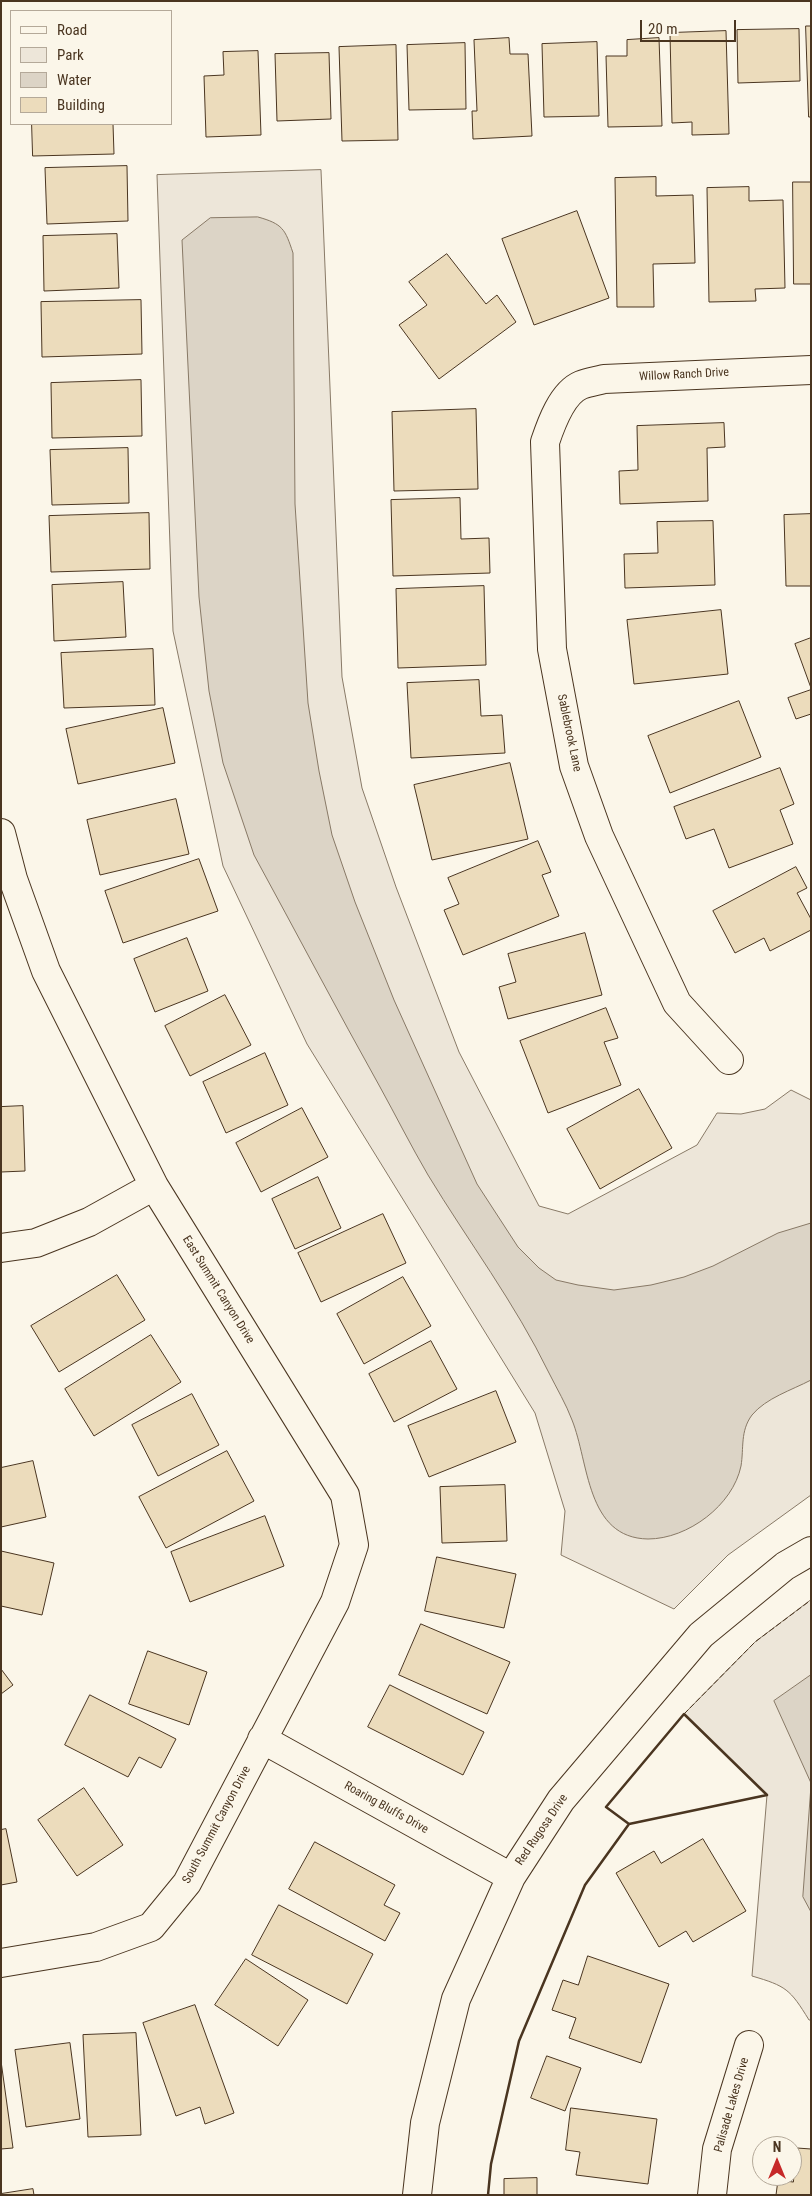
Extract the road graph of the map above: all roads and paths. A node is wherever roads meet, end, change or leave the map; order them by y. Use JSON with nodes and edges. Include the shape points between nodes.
{"nodes":[{"id":1,"x":811,"y":370,"type":"edge"},
{"id":2,"x":564,"y":401,"type":"joint"},
{"id":3,"x":1,"y":833,"type":"edge"},
{"id":4,"x":729,"y":1060,"type":"dead end"},
{"id":5,"x":154,"y":1186,"type":"junction"},
{"id":6,"x":1,"y":1248,"type":"edge"},
{"id":7,"x":811,"y":1551,"type":"edge"},
{"id":8,"x":262,"y":1739,"type":"junction"},
{"id":9,"x":511,"y":1877,"type":"junction"},
{"id":10,"x":1,"y":1963,"type":"edge"},
{"id":11,"x":749,"y":2045,"type":"dead end"},
{"id":12,"x":417,"y":2195,"type":"edge"},
{"id":13,"x":712,"y":2195,"type":"edge"}],
"edges":[{"from":1,"to":2,"type":"street","name":"Willow Ranch Drive","via":[[604,379],[579,385]]},
{"from":2,"to":4,"type":"street","name":"Sablebrook Lane","via":[[552,420],[545,442],[552,648],[574,766],[599,836],[677,1003]]},
{"from":3,"to":5,"type":"street","name":"East Summit Canyon Drive","via":[[13,879],[46,971]]},
{"from":5,"to":6,"type":"street","via":[[89,1222],[36,1243]]},
{"from":5,"to":8,"type":"street","name":"East Summit Canyon Drive","via":[[345,1495],[354,1545],[336,1602]]},
{"from":7,"to":9,"type":"street","name":"Red Rugosa Drive","via":[[785,1566],[701,1636],[561,1800]]},
{"from":8,"to":9,"type":"street","name":"Roaring Bluffs Drive"},
{"from":8,"to":10,"type":"street","name":"South Summit Canyon Drive","via":[[187,1883],[151,1927],[96,1947]]},
{"from":9,"to":12,"type":"street","name":"Red Rugosa Drive","via":[[456,1999],[425,2123]]},
{"from":11,"to":13,"type":"street","name":"Palisade Lakes Drive","via":[[717,2149]]}]}
